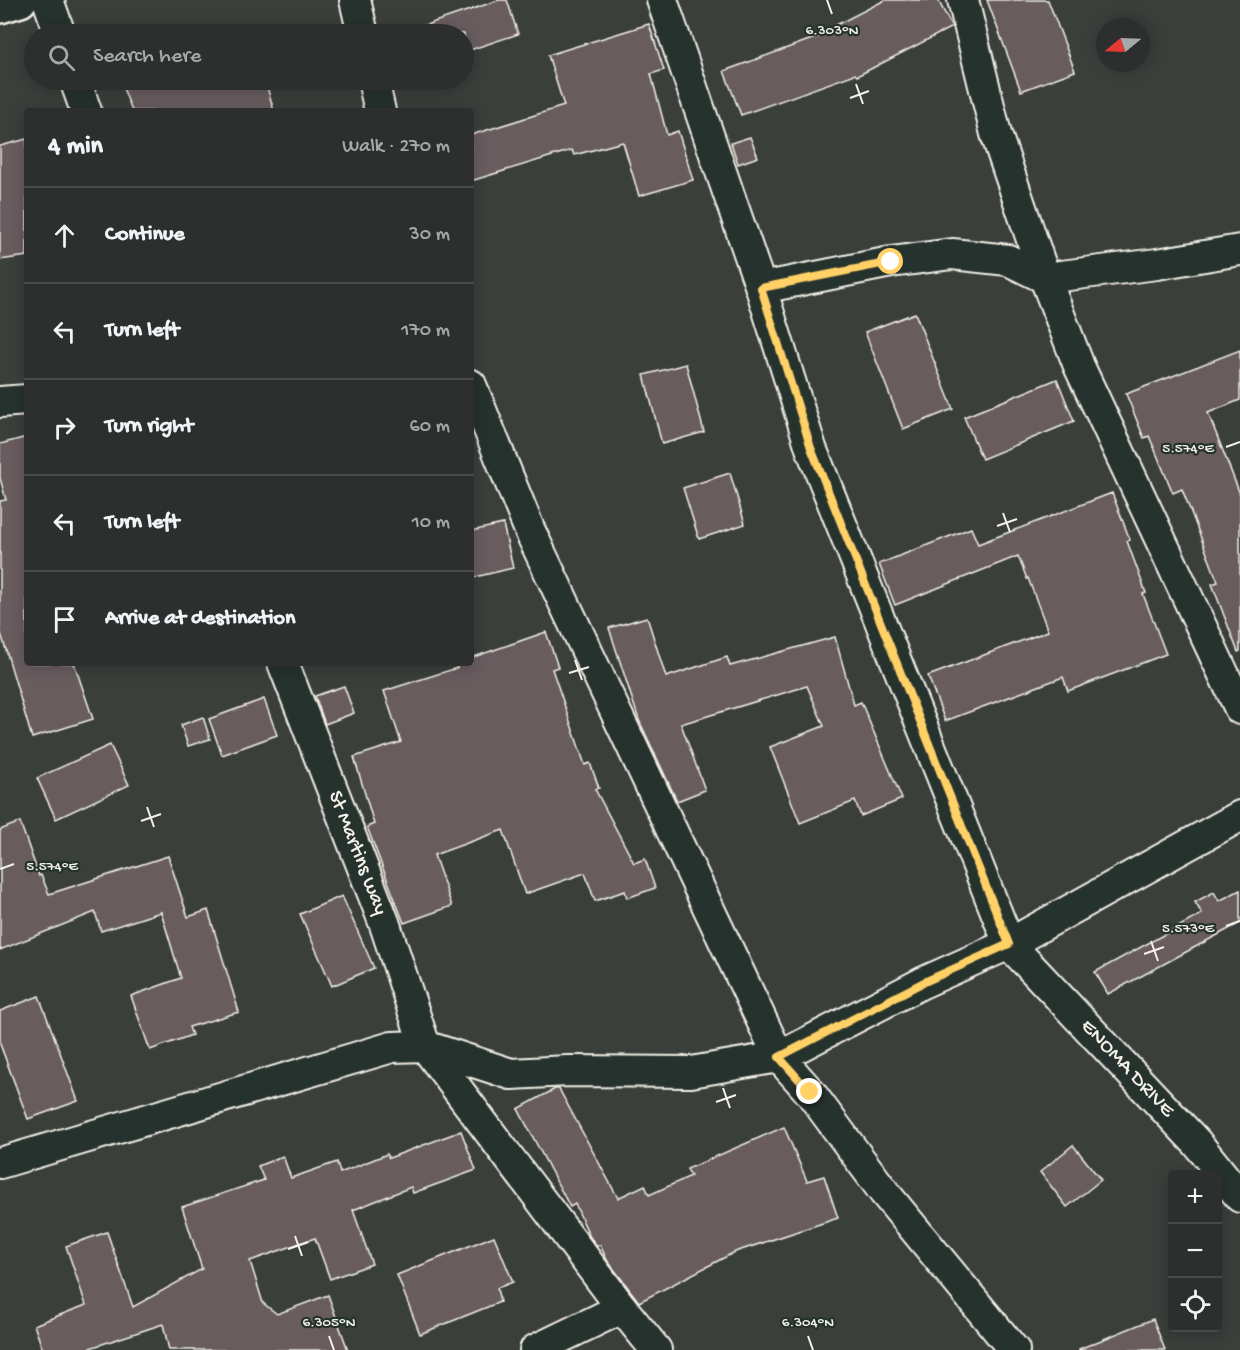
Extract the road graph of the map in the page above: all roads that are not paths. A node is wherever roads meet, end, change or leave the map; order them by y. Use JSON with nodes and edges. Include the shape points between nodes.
{"nodes":[{"id":1,"x":20,"y":0,"type":"edge"},
{"id":2,"x":48,"y":0,"type":"edge"},
{"id":3,"x":355,"y":0,"type":"edge"},
{"id":4,"x":662,"y":0,"type":"edge"},
{"id":5,"x":963,"y":0,"type":"edge"},
{"id":6,"x":0,"y":6,"type":"edge"},
{"id":7,"x":56,"y":24,"type":"edge"},
{"id":8,"x":361,"y":24,"type":"edge"},
{"id":9,"x":79,"y":90,"type":"edge"},
{"id":10,"x":375,"y":90,"type":"edge"},
{"id":11,"x":85,"y":108,"type":"edge"},
{"id":12,"x":379,"y":108,"type":"edge"},
{"id":13,"x":1240,"y":250,"type":"edge"},
{"id":14,"x":1045,"y":278,"type":"junction"},
{"id":15,"x":761,"y":288,"type":"junction"},
{"id":16,"x":474,"y":392,"type":"edge"},
{"id":17,"x":24,"y":400,"type":"edge"},
{"id":18,"x":0,"y":402,"type":"edge"},
{"id":19,"x":284,"y":666,"type":"edge"},
{"id":20,"x":1240,"y":709,"type":"edge"},
{"id":21,"x":1240,"y":816,"type":"edge"},
{"id":22,"x":1009,"y":944,"type":"junction"},
{"id":23,"x":425,"y":1046,"type":"junction"},
{"id":24,"x":779,"y":1057,"type":"junction"},
{"id":25,"x":0,"y":1163,"type":"edge"},
{"id":26,"x":1240,"y":1197,"type":"edge"},
{"id":27,"x":622,"y":1308,"type":"junction"},
{"id":28,"x":535,"y":1350,"type":"edge"},
{"id":29,"x":657,"y":1350,"type":"edge"},
{"id":30,"x":1014,"y":1350,"type":"edge"}],
"edges":[{"from":1,"to":6,"type":"street"},
{"from":2,"to":7,"type":"street"},
{"from":3,"to":8,"type":"street"},
{"from":4,"to":15,"type":"street"},
{"from":5,"to":14,"type":"street","via":[[996,134]]},
{"from":9,"to":11,"type":"street"},
{"from":10,"to":12,"type":"street"},
{"from":13,"to":14,"type":"street"},
{"from":14,"to":15,"type":"street","via":[[1008,260],[952,254]]},
{"from":14,"to":20,"type":"street","via":[[1078,366]]},
{"from":15,"to":22,"type":"street","via":[[811,448]]},
{"from":16,"to":24,"type":"street","via":[[530,531]]},
{"from":17,"to":18,"type":"street"},
{"from":19,"to":23,"type":"street","name":"St Martins way","via":[[384,922]]},
{"from":21,"to":22,"type":"street"},
{"from":22,"to":24,"type":"street","via":[[922,983]]},
{"from":22,"to":26,"type":"street","name":"ENOMA DRIVE","via":[[1197,1143]]},
{"from":23,"to":24,"type":"street","via":[[511,1074],[691,1072]]},
{"from":23,"to":25,"type":"street","via":[[392,1047]]},
{"from":23,"to":27,"type":"street","name":"St Martins way"},
{"from":24,"to":30,"type":"street"},
{"from":27,"to":28,"type":"street"},
{"from":27,"to":29,"type":"street","name":"St Martins way"}]}
